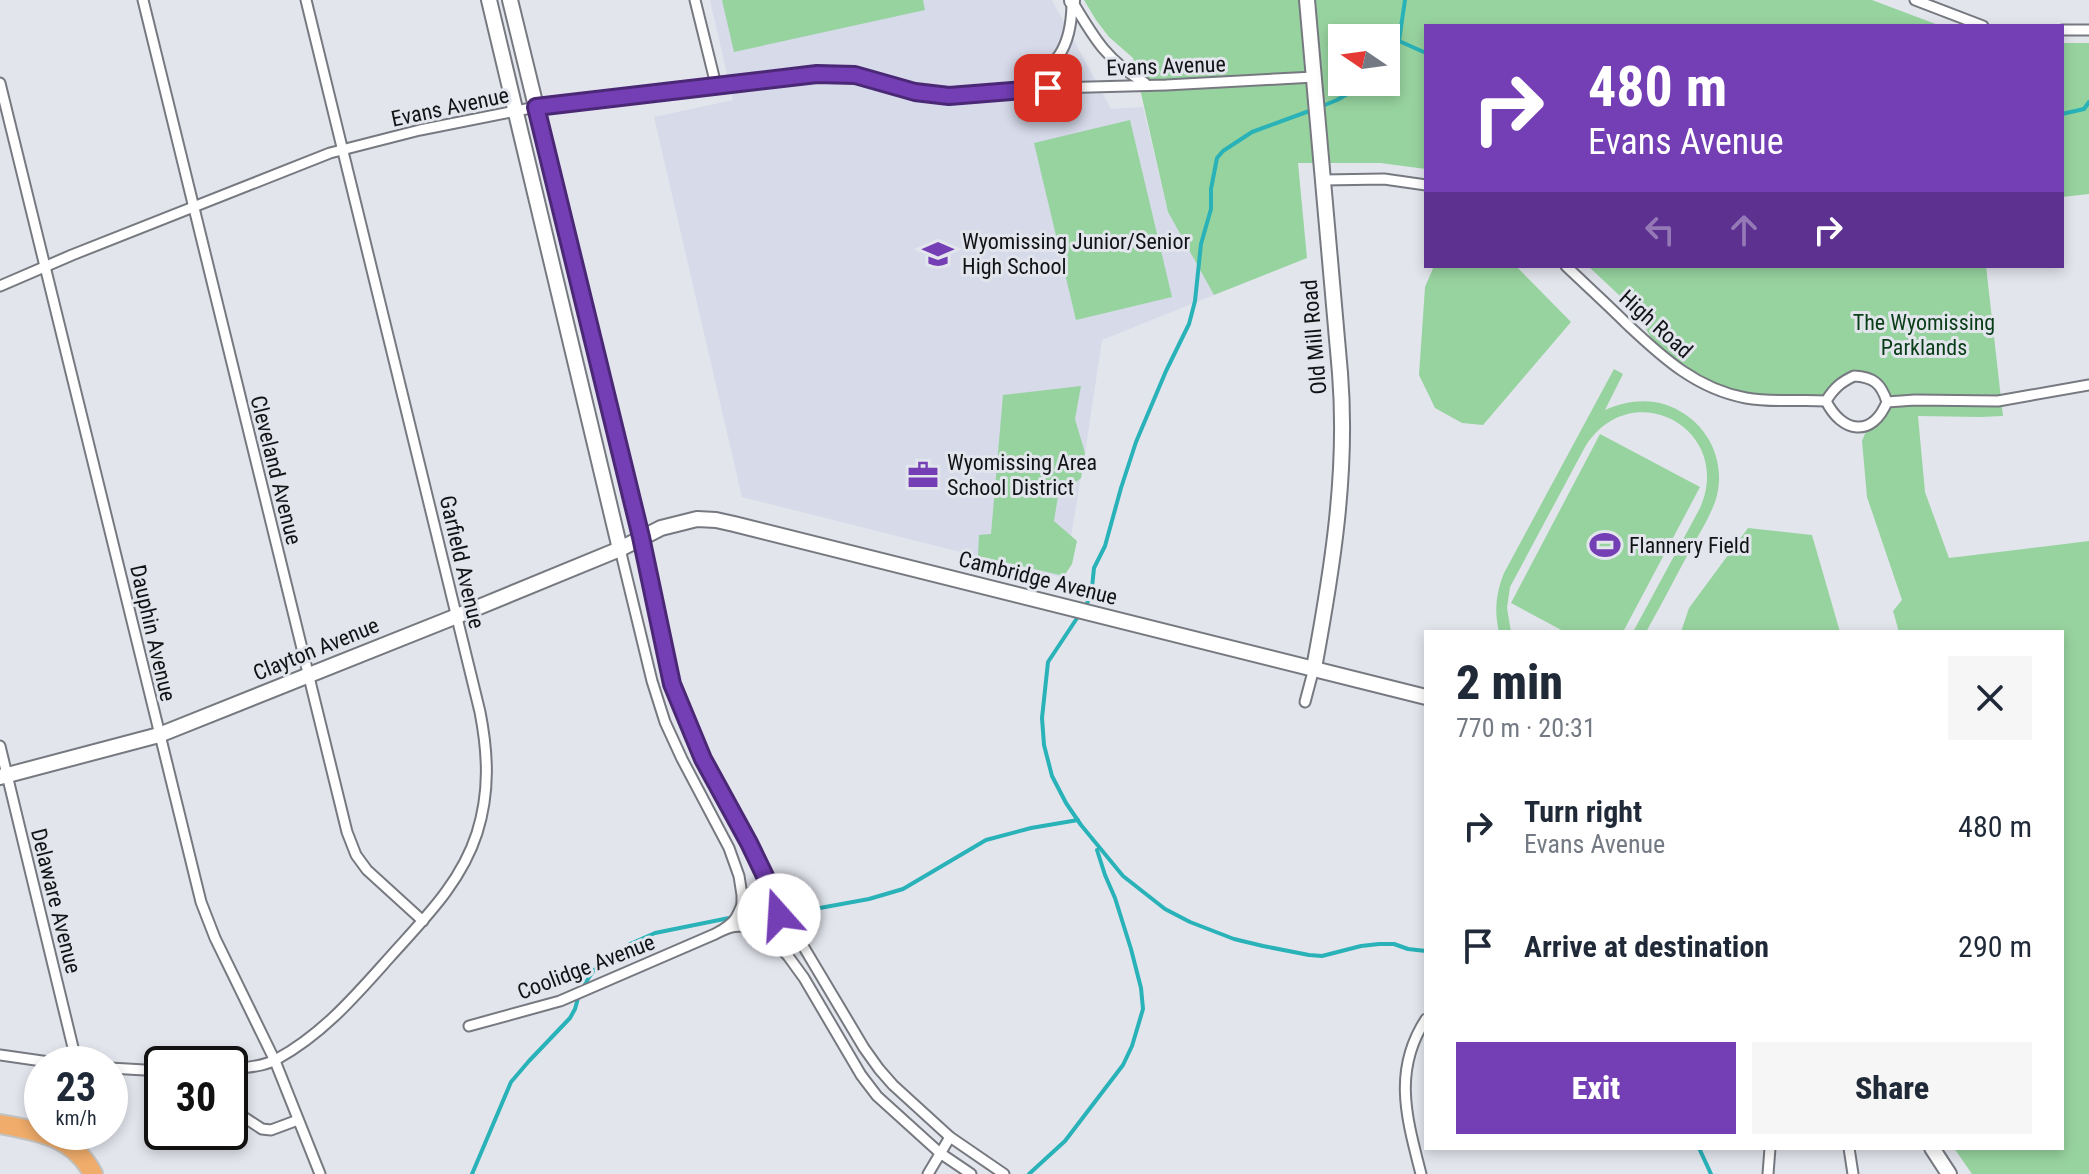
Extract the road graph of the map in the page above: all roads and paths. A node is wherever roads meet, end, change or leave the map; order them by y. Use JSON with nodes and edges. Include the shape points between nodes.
{"nodes":[{"id":1,"x":143,"y":0,"type":"edge"},
{"id":2,"x":306,"y":0,"type":"edge"},
{"id":3,"x":489,"y":0,"type":"edge"},
{"id":4,"x":510,"y":0,"type":"edge"},
{"id":5,"x":695,"y":0,"type":"edge"},
{"id":6,"x":1307,"y":0,"type":"edge"},
{"id":7,"x":1915,"y":0,"type":"edge"},
{"id":8,"x":1072,"y":1,"type":"edge"},
{"id":9,"x":1978,"y":24,"type":"edge"},
{"id":10,"x":2064,"y":30,"type":"edge"},
{"id":11,"x":2089,"y":30,"type":"edge"},
{"id":12,"x":1314,"y":77,"type":"junction"},
{"id":13,"x":0,"y":83,"type":"edge"},
{"id":14,"x":716,"y":85,"type":"junction"},
{"id":15,"x":1148,"y":85,"type":"junction"},
{"id":16,"x":1016,"y":89,"type":"junction"},
{"id":17,"x":536,"y":107,"type":"junction"},
{"id":18,"x":516,"y":111,"type":"junction"},
{"id":19,"x":343,"y":149,"type":"junction"},
{"id":20,"x":1323,"y":180,"type":"junction"},
{"id":21,"x":1424,"y":185,"type":"edge"},
{"id":22,"x":194,"y":207,"type":"junction"},
{"id":23,"x":45,"y":267,"type":"junction"},
{"id":24,"x":1568,"y":268,"type":"edge"},
{"id":25,"x":0,"y":286,"type":"edge"},
{"id":26,"x":2089,"y":385,"type":"edge"},
{"id":27,"x":1826,"y":401,"type":"junction"},
{"id":28,"x":1887,"y":402,"type":"junction"},
{"id":29,"x":641,"y":537,"type":"junction"},
{"id":30,"x":620,"y":549,"type":"junction"},
{"id":31,"x":457,"y":616,"type":"junction"},
{"id":32,"x":1314,"y":668,"type":"junction"},
{"id":33,"x":308,"y":676,"type":"junction"},
{"id":34,"x":1424,"y":696,"type":"edge"},
{"id":35,"x":1305,"y":702,"type":"dead end"},
{"id":36,"x":159,"y":735,"type":"junction"},
{"id":37,"x":0,"y":746,"type":"edge"},
{"id":38,"x":4,"y":776,"type":"edge"},
{"id":39,"x":777,"y":901,"type":"junction"},
{"id":40,"x":742,"y":907,"type":"junction"},
{"id":41,"x":423,"y":921,"type":"junction"},
{"id":42,"x":752,"y":926,"type":"junction"},
{"id":43,"x":715,"y":934,"type":"junction"},
{"id":44,"x":1424,"y":1022,"type":"edge"},
{"id":45,"x":469,"y":1026,"type":"dead end"},
{"id":46,"x":72,"y":1046,"type":"edge"},
{"id":47,"x":0,"y":1055,"type":"edge"},
{"id":48,"x":24,"y":1058,"type":"edge"},
{"id":49,"x":275,"y":1061,"type":"junction"},
{"id":50,"x":248,"y":1066,"type":"edge"},
{"id":51,"x":0,"y":1113,"type":"edge"},
{"id":52,"x":24,"y":1118,"type":"edge"},
{"id":53,"x":248,"y":1120,"type":"edge"},
{"id":54,"x":298,"y":1120,"type":"junction"},
{"id":55,"x":0,"y":1124,"type":"edge"},
{"id":56,"x":950,"y":1137,"type":"junction"},
{"id":57,"x":90,"y":1150,"type":"edge"},
{"id":58,"x":1770,"y":1150,"type":"edge"},
{"id":59,"x":1849,"y":1150,"type":"edge"},
{"id":60,"x":1933,"y":1150,"type":"edge"},
{"id":61,"x":940,"y":1153,"type":"junction"},
{"id":62,"x":93,"y":1174,"type":"edge"},
{"id":63,"x":104,"y":1174,"type":"edge"},
{"id":64,"x":320,"y":1174,"type":"edge"},
{"id":65,"x":928,"y":1174,"type":"edge"},
{"id":66,"x":971,"y":1174,"type":"edge"},
{"id":67,"x":1004,"y":1174,"type":"edge"},
{"id":68,"x":1421,"y":1174,"type":"edge"},
{"id":69,"x":1768,"y":1174,"type":"edge"},
{"id":70,"x":1853,"y":1174,"type":"edge"},
{"id":71,"x":1949,"y":1174,"type":"edge"}],
"edges":[{"from":1,"to":22,"type":"street","name":"Cleveland Avenue"},
{"from":2,"to":19,"type":"street","name":"Garfield Avenue"},
{"from":3,"to":18,"type":"street"},
{"from":4,"to":17,"type":"street"},
{"from":5,"to":14,"type":"street"},
{"from":6,"to":12,"type":"street","name":"Old Mill Road"},
{"from":7,"to":9,"type":"street"},
{"from":8,"to":15,"type":"street","via":[[1104,52]]},
{"from":8,"to":16,"type":"street","via":[[1071,29],[1059,56],[1041,76]]},
{"from":10,"to":11,"type":"street"},
{"from":12,"to":15,"type":"street","name":"Evans Avenue"},
{"from":12,"to":20,"type":"street","name":"Old Mill Road"},
{"from":13,"to":23,"type":"street","name":"Dauphin Avenue"},
{"from":14,"to":16,"type":"street","name":"Evans Avenue","via":[[840,74],[932,95]]},
{"from":14,"to":17,"type":"street","name":"Evans Avenue"},
{"from":15,"to":16,"type":"street","name":"Evans Avenue"},
{"from":17,"to":18,"type":"street","name":"Evans Avenue"},
{"from":17,"to":29,"type":"street"},
{"from":18,"to":19,"type":"street","name":"Evans Avenue"},
{"from":18,"to":30,"type":"street"},
{"from":19,"to":22,"type":"street","name":"Evans Avenue"},
{"from":19,"to":31,"type":"street","name":"Garfield Avenue"},
{"from":20,"to":21,"type":"street"},
{"from":20,"to":32,"type":"street","name":"Old Mill Road","via":[[1342,449],[1339,512]]},
{"from":22,"to":23,"type":"street","name":"Evans Avenue"},
{"from":22,"to":33,"type":"street","name":"Cleveland Avenue"},
{"from":23,"to":25,"type":"street","name":"Evans Avenue"},
{"from":23,"to":36,"type":"street","name":"Dauphin Avenue"},
{"from":24,"to":27,"type":"street","name":"High Road","via":[[1661,356],[1705,385],[1749,399]]},
{"from":26,"to":28,"type":"street","via":[[1998,401]]},
{"from":27,"to":28,"type":"street","via":[[1841,421],[1853,426],[1868,426],[1878,419]]},
{"from":27,"to":28,"type":"street","via":[[1833,389],[1854,376],[1879,385]]},
{"from":29,"to":30,"type":"street","name":"Clayton Avenue"},
{"from":29,"to":32,"type":"street","name":"Cambridge Avenue","via":[[679,522],[716,520]]},
{"from":29,"to":39,"type":"street","via":[[672,684],[703,759]]},
{"from":30,"to":31,"type":"street","name":"Clayton Avenue"},
{"from":30,"to":40,"type":"street","via":[[665,722],[729,848]]},
{"from":31,"to":33,"type":"street","name":"Clayton Avenue"},
{"from":31,"to":41,"type":"street","name":"Garfield Avenue","via":[[484,735],[487,783],[467,858]]},
{"from":32,"to":34,"type":"street","name":"Cambridge Avenue"},
{"from":32,"to":35,"type":"street"},
{"from":33,"to":36,"type":"street","name":"Clayton Avenue"},
{"from":33,"to":41,"type":"street","name":"Cleveland Avenue","via":[[356,855]]},
{"from":36,"to":38,"type":"street","name":"Clayton Avenue"},
{"from":36,"to":49,"type":"street","name":"Dauphin Avenue","via":[[201,902]]},
{"from":37,"to":38,"type":"street","name":"Delaware Avenue"},
{"from":38,"to":46,"type":"street","name":"Delaware Avenue"},
{"from":39,"to":40,"type":"street","name":"Coolidge Avenue","via":[[767,891],[756,891]]},
{"from":39,"to":42,"type":"street","name":"Coolidge Avenue","via":[[775,922],[765,928]]},
{"from":39,"to":56,"type":"street","via":[[864,1048],[893,1085]]},
{"from":40,"to":42,"type":"street"},
{"from":40,"to":43,"type":"street","name":"Coolidge Avenue"},
{"from":41,"to":49,"type":"street","name":"Garfield Avenue","via":[[333,1019]]},
{"from":42,"to":43,"type":"street","name":"Coolidge Avenue","via":[[737,925]]},
{"from":42,"to":61,"type":"street","via":[[788,956],[877,1096]]},
{"from":43,"to":45,"type":"street","name":"Coolidge Avenue","via":[[560,1001]]},
{"from":44,"to":68,"type":"street","via":[[1412,1046],[1404,1090]]},
{"from":47,"to":48,"type":"street"},
{"from":49,"to":50,"type":"street"},
{"from":49,"to":54,"type":"street","name":"Dauphin Avenue"},
{"from":51,"to":52,"type":"highway"},
{"from":53,"to":54,"type":"street","via":[[271,1130]]},
{"from":54,"to":64,"type":"street","name":"Dauphin Avenue"},
{"from":55,"to":62,"type":"highway","via":[[58,1138]]},
{"from":56,"to":61,"type":"street"},
{"from":56,"to":67,"type":"street"},
{"from":57,"to":63,"type":"highway"},
{"from":58,"to":69,"type":"street"},
{"from":59,"to":70,"type":"street"},
{"from":60,"to":71,"type":"street"},
{"from":61,"to":65,"type":"street"},
{"from":61,"to":66,"type":"street"}]}
